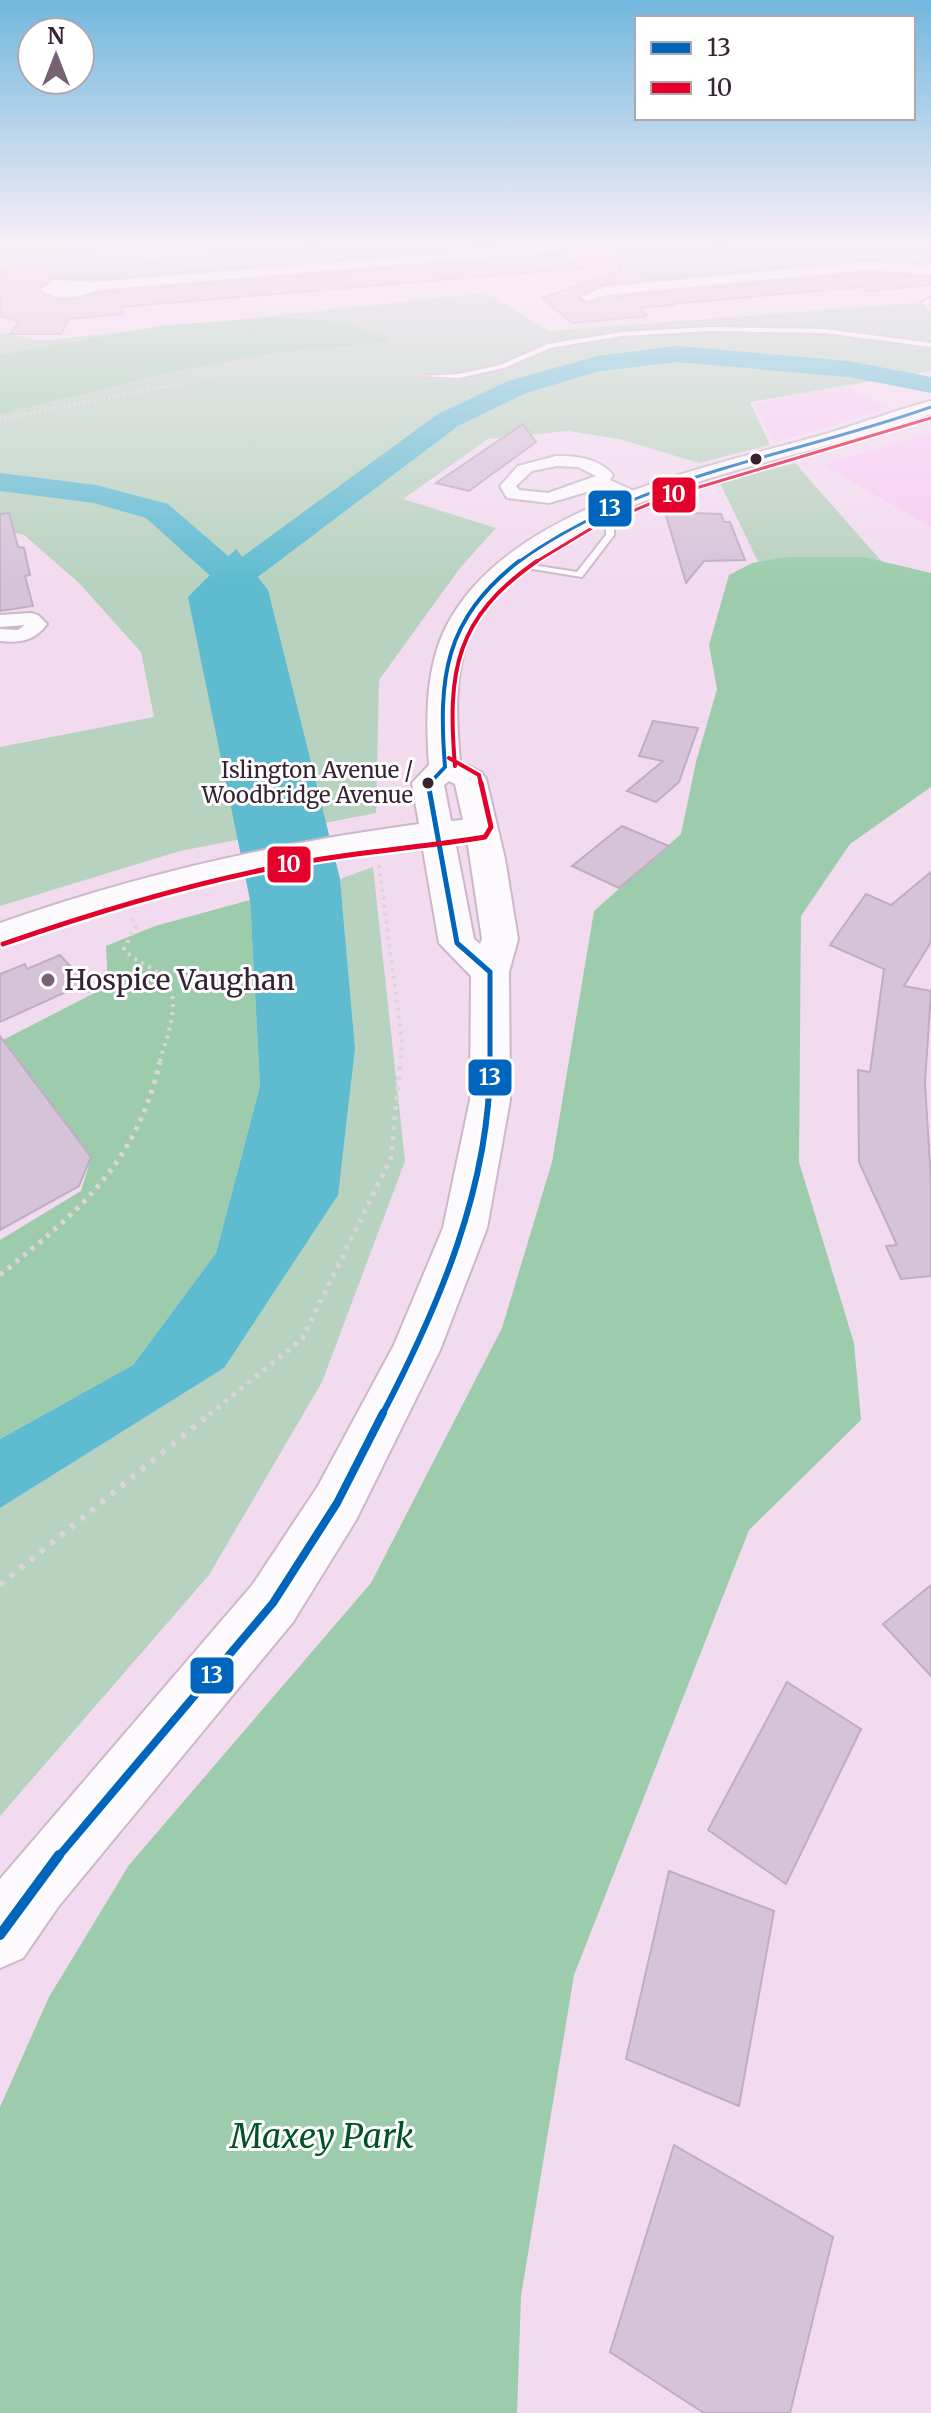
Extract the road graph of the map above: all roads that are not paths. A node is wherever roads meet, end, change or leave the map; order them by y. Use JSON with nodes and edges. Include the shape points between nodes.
{"nodes":[{"id":1,"x":520,"y":359,"type":"edge"},
{"id":2,"x":426,"y":376,"type":"dead end"},
{"id":3,"x":930,"y":408,"type":"edge"},
{"id":4,"x":601,"y":482,"type":"junction"},
{"id":5,"x":637,"y":496,"type":"junction"},
{"id":6,"x":585,"y":518,"type":"junction"},
{"id":7,"x":513,"y":565,"type":"junction"},
{"id":8,"x":0,"y":621,"type":"edge"},
{"id":9,"x":0,"y":635,"type":"edge"},
{"id":10,"x":445,"y":767,"type":"junction"},
{"id":11,"x":481,"y":828,"type":"junction"},
{"id":12,"x":436,"y":831,"type":"junction"},
{"id":13,"x":0,"y":935,"type":"edge"},
{"id":14,"x":490,"y":972,"type":"junction"},
{"id":15,"x":0,"y":1935,"type":"edge"}],
"edges":[{"from":1,"to":2,"type":"lane","via":[[459,376]]},
{"from":3,"to":5,"type":"main road"},
{"from":4,"to":4,"type":"street","via":[[605,475],[599,469],[561,462],[522,469],[508,486],[513,494],[549,498]]},
{"from":4,"to":5,"type":"street"},
{"from":5,"to":6,"type":"main road"},
{"from":6,"to":7,"type":"main road"},
{"from":6,"to":7,"type":"lane","via":[[610,525],[610,535],[579,575]]},
{"from":7,"to":10,"type":"main road","via":[[470,609],[456,635],[440,707]]},
{"from":8,"to":9,"type":"street","via":[[31,619],[37,624],[31,633]]},
{"from":10,"to":11,"type":"main road","via":[[470,779]]},
{"from":10,"to":12,"type":"main road","via":[[428,783]]},
{"from":11,"to":12,"type":"main road"},
{"from":11,"to":14,"type":"main road","via":[[500,939]]},
{"from":12,"to":13,"type":"main road","via":[[374,850],[191,876]]},
{"from":12,"to":14,"type":"main road","via":[[457,943]]},
{"from":14,"to":15,"type":"main road","via":[[490,1100],[465,1228],[416,1350],[337,1503],[273,1603],[35,1884]]}]}
